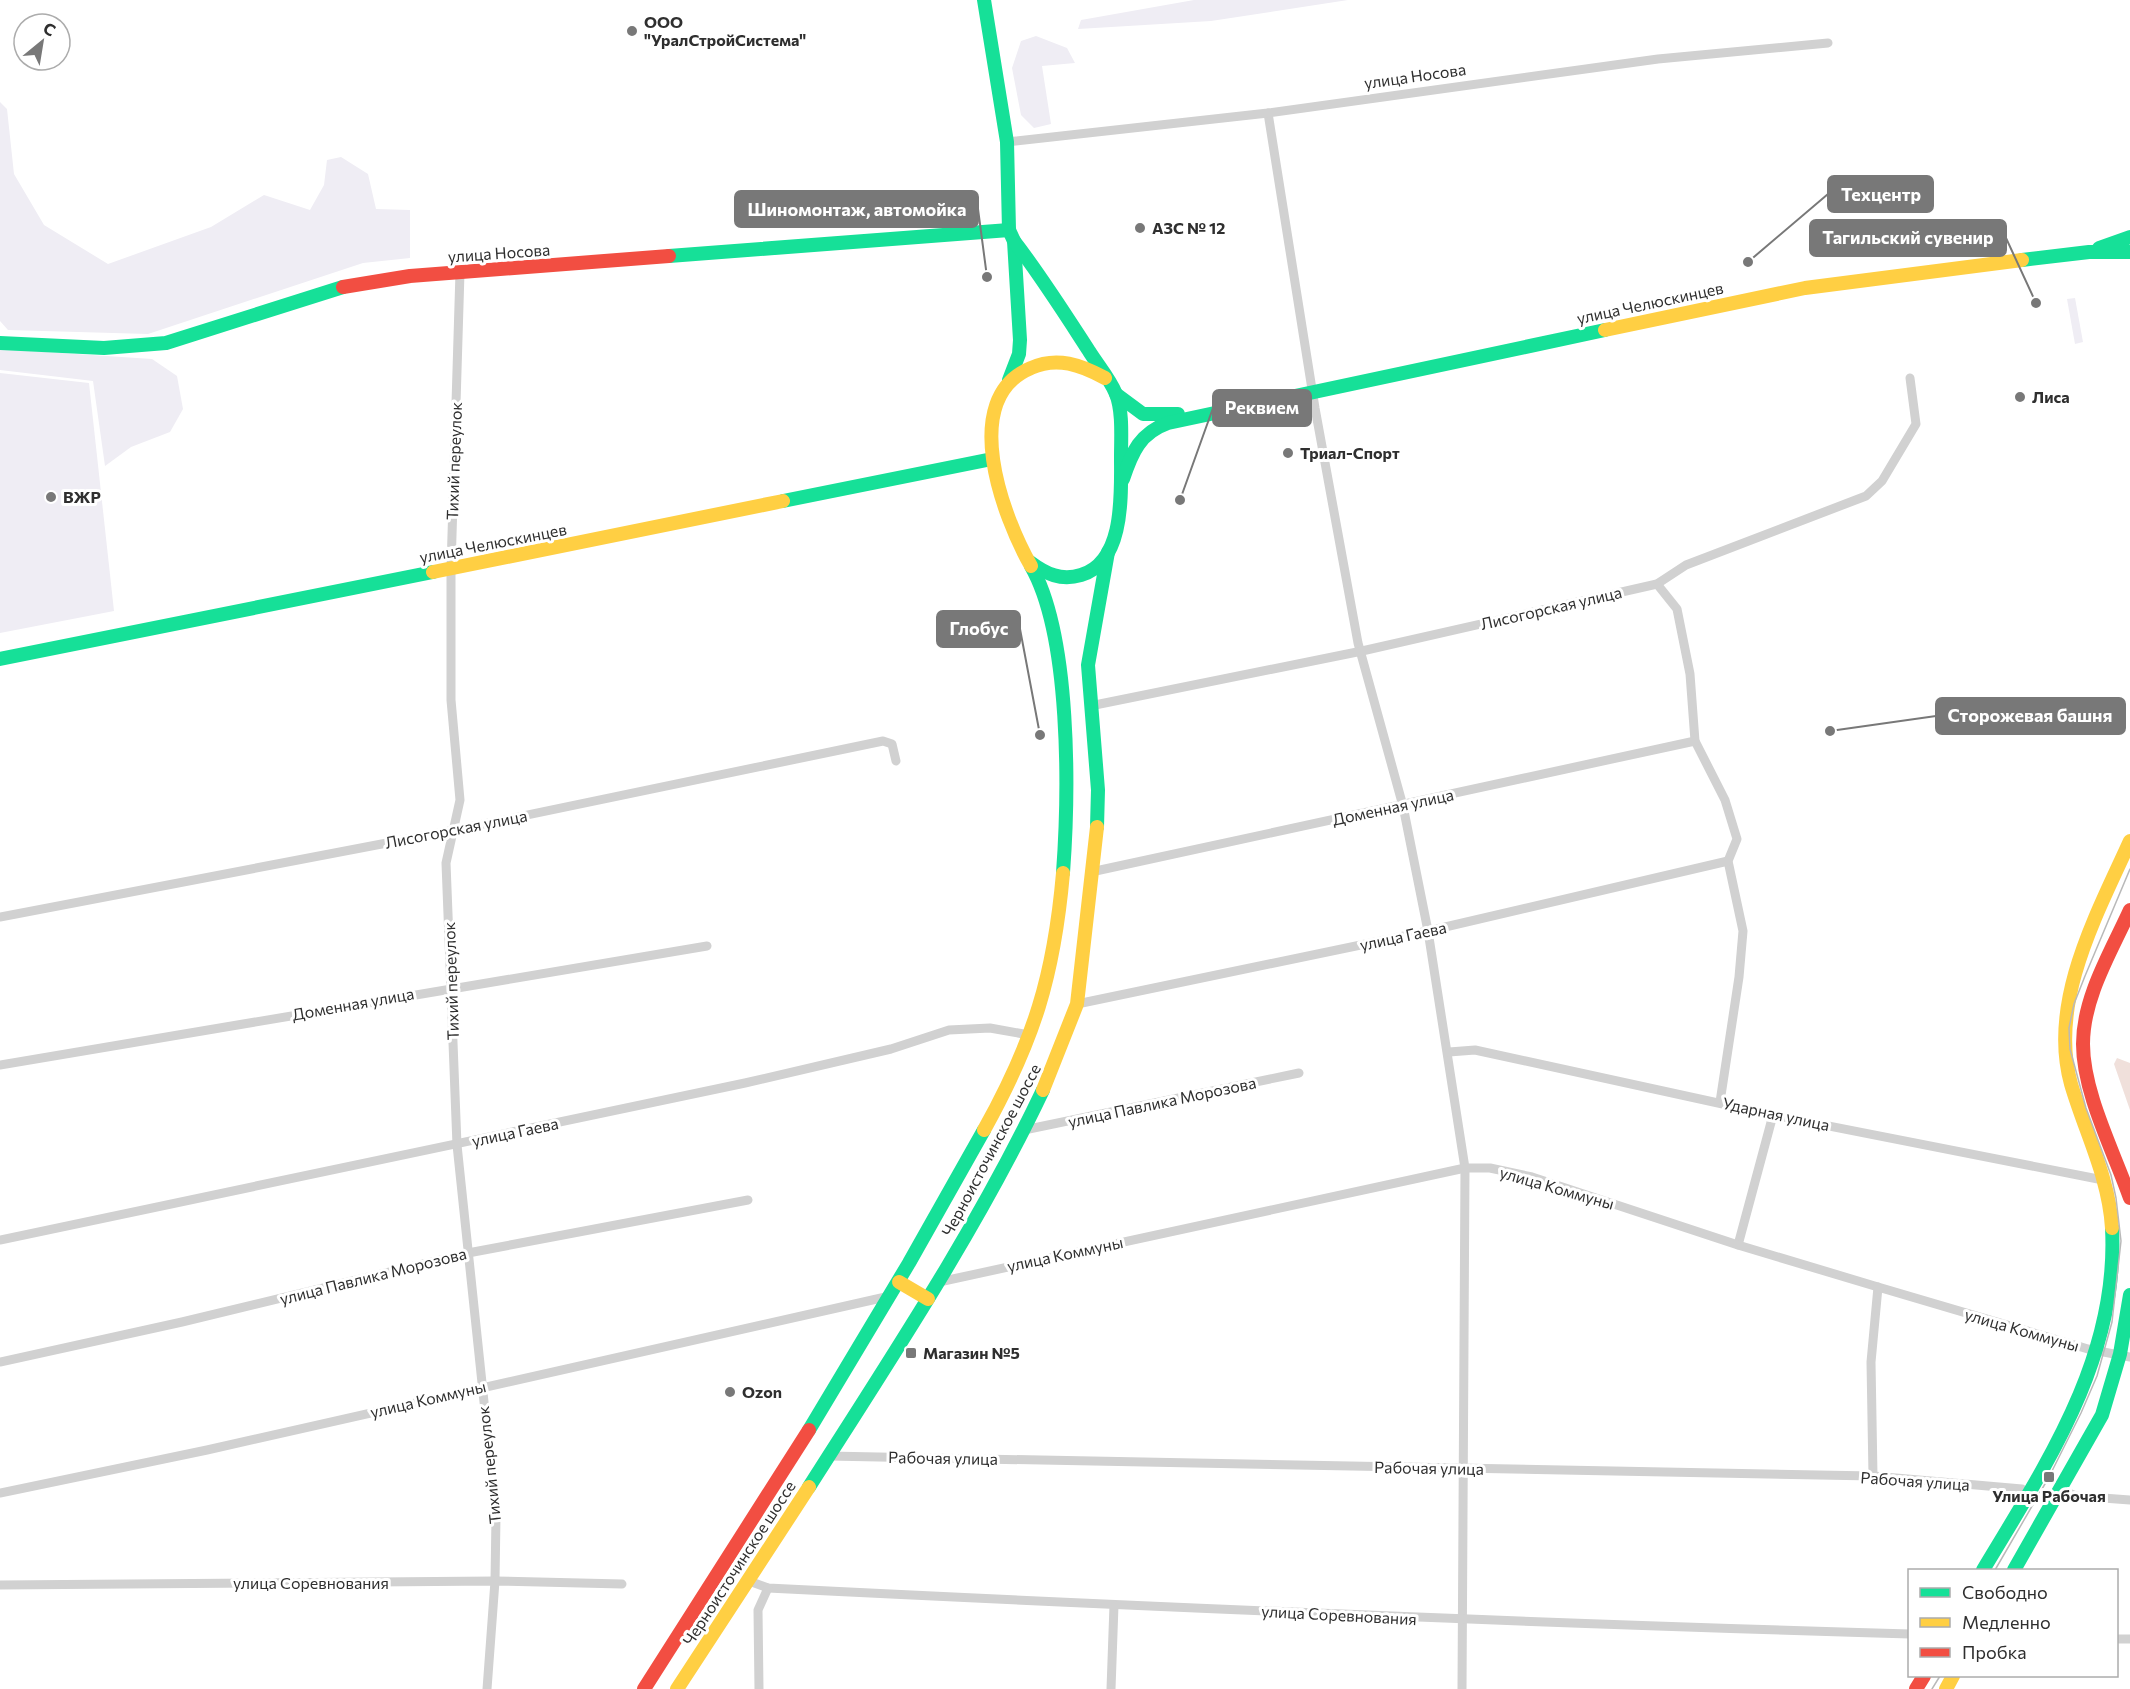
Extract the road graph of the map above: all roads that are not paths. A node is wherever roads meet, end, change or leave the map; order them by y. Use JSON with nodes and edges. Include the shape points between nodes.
{"nodes":[{"id":1,"x":984,"y":0,"type":"edge"},
{"id":2,"x":1828,"y":43,"type":"dead end"},
{"id":3,"x":1268,"y":113,"type":"junction"},
{"id":4,"x":1007,"y":142,"type":"junction"},
{"id":5,"x":1012,"y":236,"type":"junction"},
{"id":6,"x":2130,"y":237,"type":"edge"},
{"id":7,"x":2089,"y":252,"type":"junction"},
{"id":8,"x":2130,"y":252,"type":"edge"},
{"id":9,"x":460,"y":272,"type":"junction"},
{"id":10,"x":0,"y":343,"type":"edge"},
{"id":11,"x":1105,"y":378,"type":"junction"},
{"id":12,"x":1910,"y":378,"type":"dead end"},
{"id":13,"x":1009,"y":380,"type":"junction"},
{"id":14,"x":1312,"y":390,"type":"junction"},
{"id":15,"x":1116,"y":394,"type":"junction"},
{"id":16,"x":1222,"y":410,"type":"junction"},
{"id":17,"x":992,"y":459,"type":"junction"},
{"id":18,"x":1121,"y":486,"type":"junction"},
{"id":19,"x":1108,"y":552,"type":"junction"},
{"id":20,"x":1025,"y":558,"type":"junction"},
{"id":21,"x":451,"y":568,"type":"junction"},
{"id":22,"x":1657,"y":584,"type":"junction"},
{"id":23,"x":1362,"y":651,"type":"junction"},
{"id":24,"x":0,"y":659,"type":"edge"},
{"id":25,"x":1090,"y":706,"type":"junction"},
{"id":26,"x":1695,"y":741,"type":"junction"},
{"id":27,"x":896,"y":761,"type":"dead end"},
{"id":28,"x":1402,"y":806,"type":"junction"},
{"id":29,"x":455,"y":830,"type":"junction"},
{"id":30,"x":2130,"y":841,"type":"edge"},
{"id":31,"x":1728,"y":861,"type":"junction"},
{"id":32,"x":1091,"y":872,"type":"junction"},
{"id":33,"x":2130,"y":910,"type":"edge"},
{"id":34,"x":0,"y":917,"type":"edge"},
{"id":35,"x":1428,"y":931,"type":"junction"},
{"id":36,"x":707,"y":946,"type":"dead end"},
{"id":37,"x":451,"y":987,"type":"junction"},
{"id":38,"x":1077,"y":1004,"type":"junction"},
{"id":39,"x":1029,"y":1035,"type":"junction"},
{"id":40,"x":1449,"y":1052,"type":"junction"},
{"id":41,"x":0,"y":1065,"type":"edge"},
{"id":42,"x":1299,"y":1073,"type":"dead end"},
{"id":43,"x":1720,"y":1102,"type":"junction"},
{"id":44,"x":1773,"y":1115,"type":"junction"},
{"id":45,"x":1024,"y":1130,"type":"junction"},
{"id":46,"x":457,"y":1144,"type":"junction"},
{"id":47,"x":1465,"y":1168,"type":"junction"},
{"id":48,"x":2103,"y":1180,"type":"junction"},
{"id":49,"x":2130,"y":1198,"type":"edge"},
{"id":50,"x":748,"y":1200,"type":"dead end"},
{"id":51,"x":0,"y":1240,"type":"edge"},
{"id":52,"x":1738,"y":1245,"type":"junction"},
{"id":53,"x":468,"y":1253,"type":"junction"},
{"id":54,"x":898,"y":1282,"type":"junction"},
{"id":55,"x":939,"y":1282,"type":"junction"},
{"id":56,"x":1878,"y":1287,"type":"junction"},
{"id":57,"x":2130,"y":1295,"type":"edge"},
{"id":58,"x":890,"y":1296,"type":"junction"},
{"id":59,"x":928,"y":1299,"type":"junction"},
{"id":60,"x":2096,"y":1350,"type":"junction"},
{"id":61,"x":2125,"y":1355,"type":"edge"},
{"id":62,"x":0,"y":1362,"type":"edge"},
{"id":63,"x":481,"y":1387,"type":"junction"},
{"id":64,"x":828,"y":1456,"type":"junction"},
{"id":65,"x":1461,"y":1468,"type":"junction"},
{"id":66,"x":1873,"y":1476,"type":"junction"},
{"id":67,"x":2061,"y":1490,"type":"junction"},
{"id":68,"x":0,"y":1493,"type":"edge"},
{"id":69,"x":2028,"y":1494,"type":"junction"},
{"id":70,"x":2130,"y":1500,"type":"edge"},
{"id":71,"x":1984,"y":1569,"type":"edge"},
{"id":72,"x":2015,"y":1569,"type":"edge"},
{"id":73,"x":495,"y":1581,"type":"junction"},
{"id":74,"x":749,"y":1581,"type":"junction"},
{"id":75,"x":622,"y":1584,"type":"dead end"},
{"id":76,"x":0,"y":1585,"type":"edge"},
{"id":77,"x":768,"y":1588,"type":"junction"},
{"id":78,"x":1114,"y":1605,"type":"junction"},
{"id":79,"x":1463,"y":1621,"type":"junction"},
{"id":80,"x":1908,"y":1634,"type":"edge"},
{"id":81,"x":487,"y":1689,"type":"edge"},
{"id":82,"x":644,"y":1689,"type":"edge"},
{"id":83,"x":677,"y":1689,"type":"edge"},
{"id":84,"x":759,"y":1689,"type":"edge"},
{"id":85,"x":1111,"y":1689,"type":"edge"},
{"id":86,"x":1462,"y":1689,"type":"edge"}],
"edges":[{"from":1,"to":4,"type":"main road"},
{"from":2,"to":3,"type":"street","name":"улица Носова","via":[[1658,59]]},
{"from":3,"to":4,"type":"street","name":"улица Носова"},
{"from":3,"to":14,"type":"street"},
{"from":4,"to":5,"type":"main road"},
{"from":5,"to":9,"type":"main road","name":"улица Носова"},
{"from":5,"to":11,"type":"main road"},
{"from":5,"to":13,"type":"main road","via":[[1020,340]]},
{"from":6,"to":7,"type":"main road","name":"улица Челюскинцев"},
{"from":7,"to":8,"type":"main road","name":"улица Челюскинцев"},
{"from":7,"to":14,"type":"main road","name":"улица Челюскинцев","via":[[1805,288]]},
{"from":9,"to":10,"type":"main road","name":"улица Носова","via":[[339,288],[148,346]]},
{"from":9,"to":21,"type":"street","name":"Тихий переулок"},
{"from":11,"to":13,"type":"main road","via":[[1082,365],[1057,360],[1033,366]]},
{"from":11,"to":15,"type":"main road"},
{"from":12,"to":22,"type":"street","name":"Лисогорская улица","via":[[1916,424],[1882,481],[1866,496],[1686,565]]},
{"from":13,"to":17,"type":"main road","via":[[993,415]]},
{"from":14,"to":16,"type":"main road","name":"улица Челюскинцев"},
{"from":14,"to":23,"type":"street"},
{"from":15,"to":16,"type":"main road","name":"улица Челюскинцев","via":[[1136,414],[1154,417]]},
{"from":15,"to":18,"type":"main road","via":[[1121,415]]},
{"from":16,"to":18,"type":"main road","name":"улица Челюскинцев","via":[[1157,427],[1143,435],[1131,455]]},
{"from":17,"to":20,"type":"main road","via":[[1011,526]]},
{"from":17,"to":21,"type":"main road","name":"улица Челюскинцев"},
{"from":18,"to":19,"type":"main road"},
{"from":19,"to":20,"type":"main road","via":[[1099,565],[1071,578],[1046,574]]},
{"from":19,"to":25,"type":"main road","name":"Черноисточинское шоссе","via":[[1088,665]]},
{"from":20,"to":39,"type":"main road","name":"Черноисточинское шоссе","via":[[1046,596],[1053,629],[1067,787],[1055,936],[1043,996]]},
{"from":21,"to":24,"type":"main road","name":"улица Челюскинцев"},
{"from":21,"to":29,"type":"street","name":"Тихий переулок","via":[[451,700],[460,800]]},
{"from":22,"to":23,"type":"street","name":"Лисогорская улица"},
{"from":22,"to":26,"type":"street","via":[[1677,609],[1690,674]]},
{"from":23,"to":25,"type":"street","name":"Лисогорская улица"},
{"from":23,"to":28,"type":"street"},
{"from":25,"to":32,"type":"main road","name":"Черноисточинское шоссе","via":[[1098,790]]},
{"from":26,"to":28,"type":"street","name":"Доменная улица"},
{"from":26,"to":31,"type":"street","via":[[1725,800],[1737,839]]},
{"from":27,"to":29,"type":"street","name":"Лисогорская улица","via":[[892,744],[883,741]]},
{"from":28,"to":32,"type":"street","name":"Доменная улица"},
{"from":28,"to":35,"type":"street"},
{"from":29,"to":34,"type":"street","name":"Лисогорская улица"},
{"from":29,"to":37,"type":"street","name":"Тихий переулок","via":[[446,863]]},
{"from":30,"to":48,"type":"main road","via":[[2078,971],[2064,1023],[2066,1062]]},
{"from":31,"to":35,"type":"street","name":"улица Гаева"},
{"from":31,"to":43,"type":"street","via":[[1743,931]]},
{"from":32,"to":38,"type":"main road","name":"Черноисточинское шоссе"},
{"from":33,"to":49,"type":"main road","via":[[2094,991],[2083,1045],[2096,1099]]},
{"from":35,"to":38,"type":"street","name":"улица Гаева"},
{"from":35,"to":40,"type":"street"},
{"from":36,"to":37,"type":"street","name":"Доменная улица"},
{"from":37,"to":41,"type":"street","name":"Доменная улица"},
{"from":37,"to":46,"type":"street","name":"Тихий переулок"},
{"from":38,"to":45,"type":"main road","name":"Черноисточинское шоссе","via":[[1053,1069]]},
{"from":39,"to":46,"type":"street","name":"улица Гаева","via":[[990,1028],[949,1030],[880,1052]]},
{"from":39,"to":54,"type":"main road","name":"Черноисточинское шоссе","via":[[1006,1087]]},
{"from":40,"to":43,"type":"street","name":"Ударная улица","via":[[1475,1050]]},
{"from":40,"to":47,"type":"street"},
{"from":42,"to":45,"type":"street","name":"улица Павлика Морозова"},
{"from":43,"to":44,"type":"street","name":"Ударная улица"},
{"from":44,"to":48,"type":"street","name":"Ударная улица"},
{"from":44,"to":52,"type":"street"},
{"from":45,"to":55,"type":"main road","name":"Черноисточинское шоссе"},
{"from":46,"to":51,"type":"street","name":"улица Гаева"},
{"from":46,"to":53,"type":"street","name":"Тихий переулок"},
{"from":47,"to":52,"type":"street","name":"улица Коммуны","via":[[1490,1168],[1532,1177]]},
{"from":47,"to":55,"type":"street","name":"улица Коммуны"},
{"from":47,"to":65,"type":"street"},
{"from":48,"to":60,"type":"main road","via":[[2112,1236]]},
{"from":50,"to":53,"type":"street","name":"улица Павлика Морозова"},
{"from":52,"to":56,"type":"street","name":"улица Коммуны"},
{"from":53,"to":62,"type":"street","name":"улица Павлика Морозова"},
{"from":53,"to":63,"type":"street","name":"Тихий переулок"},
{"from":54,"to":58,"type":"main road","name":"Черноисточинское шоссе"},
{"from":54,"to":59,"type":"main road"},
{"from":55,"to":59,"type":"main road","name":"Черноисточинское шоссе"},
{"from":56,"to":60,"type":"street","name":"улица Коммуны"},
{"from":56,"to":66,"type":"street","via":[[1871,1362]]},
{"from":57,"to":61,"type":"main road"},
{"from":58,"to":63,"type":"street","name":"улица Коммуны"},
{"from":58,"to":82,"type":"main road","name":"Черноисточинское шоссе"},
{"from":59,"to":64,"type":"main road","name":"Черноисточинское шоссе"},
{"from":60,"to":61,"type":"street","name":"улица Коммуны"},
{"from":60,"to":69,"type":"main road","via":[[2068,1421]]},
{"from":61,"to":67,"type":"main road","via":[[2102,1415]]},
{"from":63,"to":68,"type":"street","name":"улица Коммуны"},
{"from":63,"to":73,"type":"street","name":"Тихий переулок","via":[[496,1516]]},
{"from":64,"to":65,"type":"street","name":"Рабочая улица"},
{"from":64,"to":74,"type":"main road","name":"Черноисточинское шоссе"},
{"from":65,"to":66,"type":"street","name":"Рабочая улица"},
{"from":65,"to":79,"type":"street"},
{"from":66,"to":69,"type":"street","name":"Рабочая улица","via":[[2022,1489]]},
{"from":67,"to":70,"type":"street","via":[[2076,1496]]},
{"from":67,"to":72,"type":"main road"},
{"from":69,"to":71,"type":"main road"},
{"from":73,"to":75,"type":"street","name":"улица Соревнования"},
{"from":73,"to":76,"type":"street","name":"улица Соревнования"},
{"from":73,"to":81,"type":"street","name":"Тихий переулок"},
{"from":74,"to":77,"type":"street","name":"улица Соревнования"},
{"from":74,"to":83,"type":"main road","name":"Черноисточинское шоссе"},
{"from":77,"to":78,"type":"street","name":"улица Соревнования"},
{"from":77,"to":84,"type":"street","via":[[758,1610]]},
{"from":78,"to":79,"type":"street","name":"улица Соревнования"},
{"from":78,"to":85,"type":"street"},
{"from":79,"to":80,"type":"street","name":"улица Соревнования"},
{"from":79,"to":86,"type":"street"}]}
